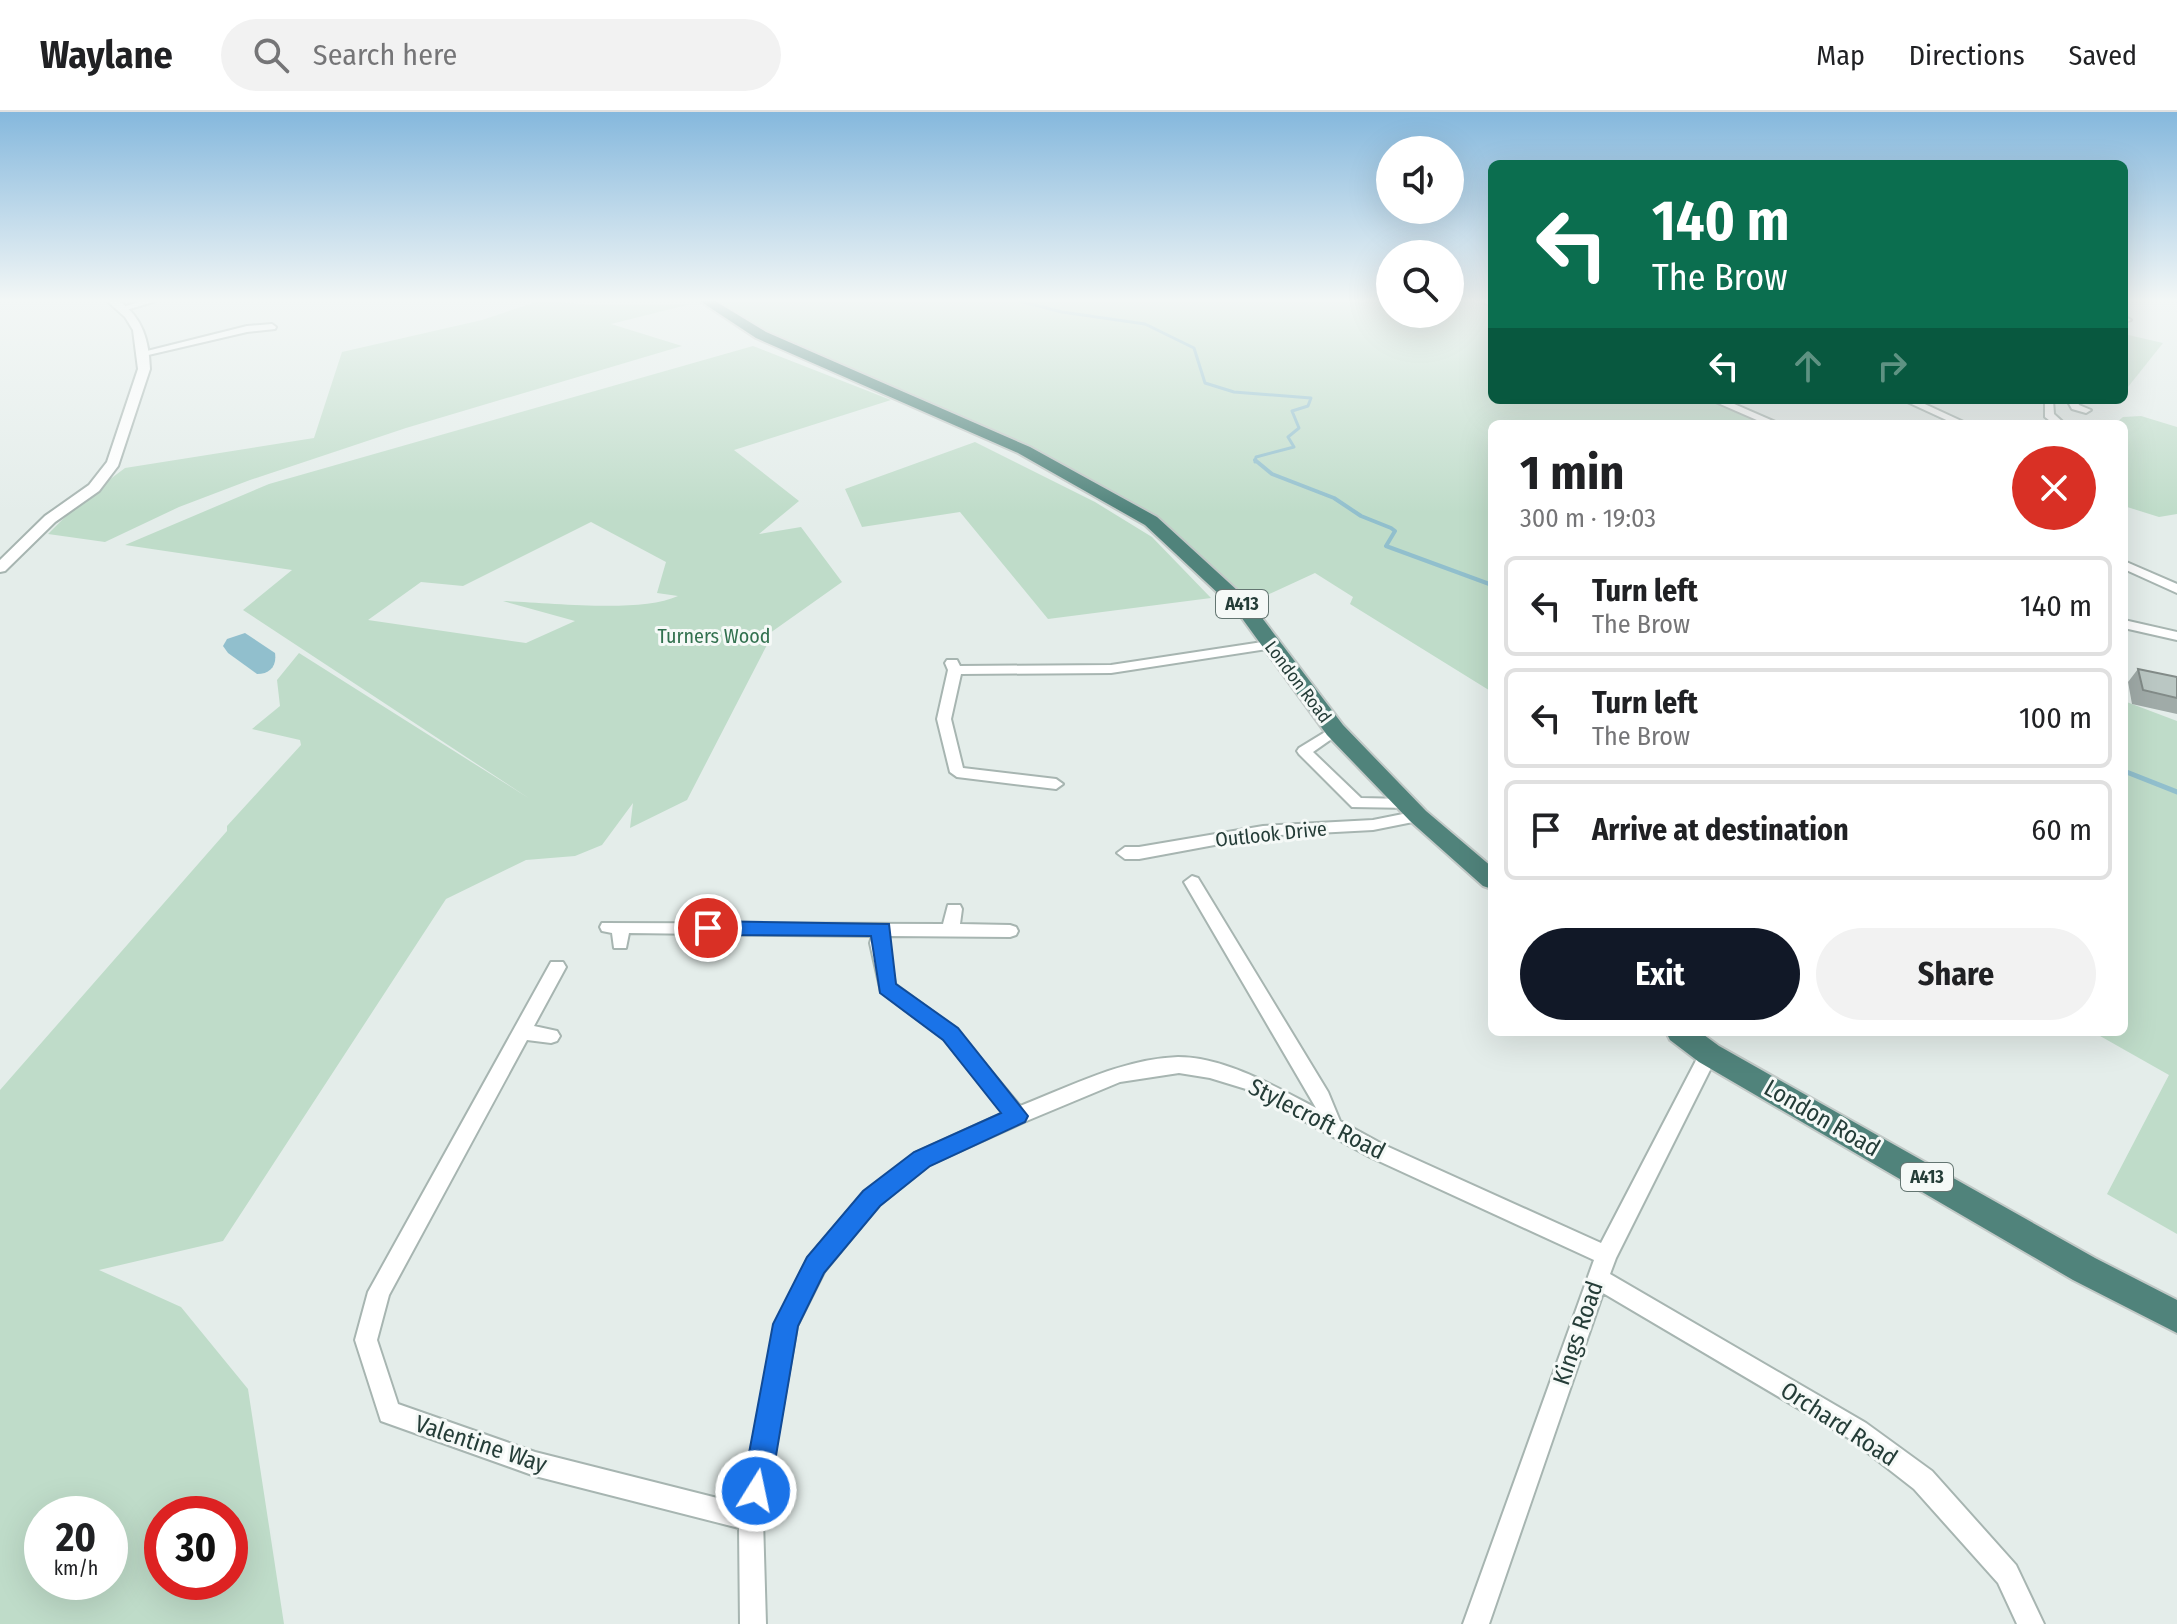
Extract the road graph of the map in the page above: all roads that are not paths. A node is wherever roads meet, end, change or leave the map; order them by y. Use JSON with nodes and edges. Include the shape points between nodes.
{"nodes":[{"id":1,"x":143,"y":372,"type":"edge"},
{"id":2,"x":846,"y":372,"type":"edge"},
{"id":3,"x":1726,"y":404,"type":"edge"},
{"id":4,"x":1917,"y":404,"type":"edge"},
{"id":5,"x":2074,"y":404,"type":"edge"},
{"id":6,"x":2086,"y":410,"type":"dead end"},
{"id":7,"x":1765,"y":420,"type":"edge"},
{"id":8,"x":1954,"y":420,"type":"edge"},
{"id":9,"x":2128,"y":567,"type":"edge"},
{"id":10,"x":0,"y":568,"type":"edge"},
{"id":11,"x":2177,"y":589,"type":"edge"},
{"id":12,"x":2128,"y":625,"type":"edge"},
{"id":13,"x":2177,"y":636,"type":"edge"},
{"id":14,"x":1269,"y":645,"type":"junction"},
{"id":15,"x":1335,"y":730,"type":"junction"},
{"id":16,"x":1056,"y":784,"type":"dead end"},
{"id":17,"x":1412,"y":810,"type":"junction"},
{"id":18,"x":1125,"y":853,"type":"dead end"},
{"id":19,"x":1488,"y":876,"type":"edge"},
{"id":20,"x":1192,"y":882,"type":"dead end"},
{"id":21,"x":954,"y":909,"type":"dead end"},
{"id":22,"x":882,"y":929,"type":"junction"},
{"id":23,"x":951,"y":930,"type":"junction"},
{"id":24,"x":1010,"y":931,"type":"dead end"},
{"id":25,"x":616,"y":932,"type":"dead end"},
{"id":26,"x":557,"y":967,"type":"dead end"},
{"id":27,"x":524,"y":1032,"type":"junction"},
{"id":28,"x":551,"y":1036,"type":"dead end"},
{"id":29,"x":1685,"y":1036,"type":"edge"},
{"id":30,"x":1709,"y":1054,"type":"junction"},
{"id":31,"x":1017,"y":1116,"type":"junction"},
{"id":32,"x":1333,"y":1127,"type":"junction"},
{"id":33,"x":1606,"y":1255,"type":"junction"},
{"id":34,"x":1597,"y":1278,"type":"junction"},
{"id":35,"x":2177,"y":1317,"type":"edge"},
{"id":36,"x":751,"y":1519,"type":"junction"},
{"id":37,"x":753,"y":1624,"type":"edge"},
{"id":38,"x":1476,"y":1624,"type":"edge"},
{"id":39,"x":2031,"y":1624,"type":"edge"}],
"edges":[{"from":1,"to":10,"type":"street","via":[[113,463],[94,488],[50,519]]},
{"from":2,"to":14,"type":"highway","name":"London Road","number":"A413","via":[[1024,450],[1151,521],[1227,588]]},
{"from":3,"to":7,"type":"street"},
{"from":4,"to":8,"type":"street"},
{"from":5,"to":6,"type":"street"},
{"from":9,"to":11,"type":"street"},
{"from":12,"to":13,"type":"street"},
{"from":14,"to":15,"type":"highway","name":"London Road","number":"A413"},
{"from":14,"to":16,"type":"street","via":[[1111,669],[953,666],[944,719],[957,772]]},
{"from":15,"to":17,"type":"highway","name":"London Road","number":"A413"},
{"from":15,"to":17,"type":"street","via":[[1304,751],[1357,803]]},
{"from":17,"to":18,"type":"street","name":"Outlook Drive","via":[[1373,825],[1263,831]]},
{"from":17,"to":19,"type":"highway","name":"London Road","number":"A413"},
{"from":20,"to":32,"type":"street","via":[[1321,1098]]},
{"from":21,"to":23,"type":"street"},
{"from":22,"to":23,"type":"street"},
{"from":22,"to":25,"type":"street"},
{"from":22,"to":31,"type":"street","via":[[879,943],[887,987],[950,1034]]},
{"from":23,"to":24,"type":"street"},
{"from":26,"to":27,"type":"street","name":"Valentine Way"},
{"from":27,"to":28,"type":"street"},
{"from":27,"to":36,"type":"street","name":"Valentine Way","via":[[379,1292],[366,1340],[389,1413],[535,1464]]},
{"from":29,"to":30,"type":"highway","name":"London Road","number":"A413"},
{"from":30,"to":33,"type":"street","name":"Kings Road"},
{"from":30,"to":35,"type":"highway","name":"London Road","number":"A413"},
{"from":31,"to":32,"type":"street","name":"Stylecroft Road","via":[[1118,1075],[1179,1065],[1252,1083]]},
{"from":31,"to":36,"type":"street","name":"Stylecroft Road","via":[[922,1159],[872,1198],[816,1265],[786,1324]]},
{"from":32,"to":33,"type":"street","name":"Stylecroft Road"},
{"from":33,"to":34,"type":"street","name":"Kings Road"},
{"from":34,"to":38,"type":"street","name":"Kings Road"},
{"from":34,"to":39,"type":"street","name":"Orchard Road","via":[[1858,1431],[1923,1480],[2007,1574]]},
{"from":36,"to":37,"type":"street","name":"Stylecroft Road"}]}
